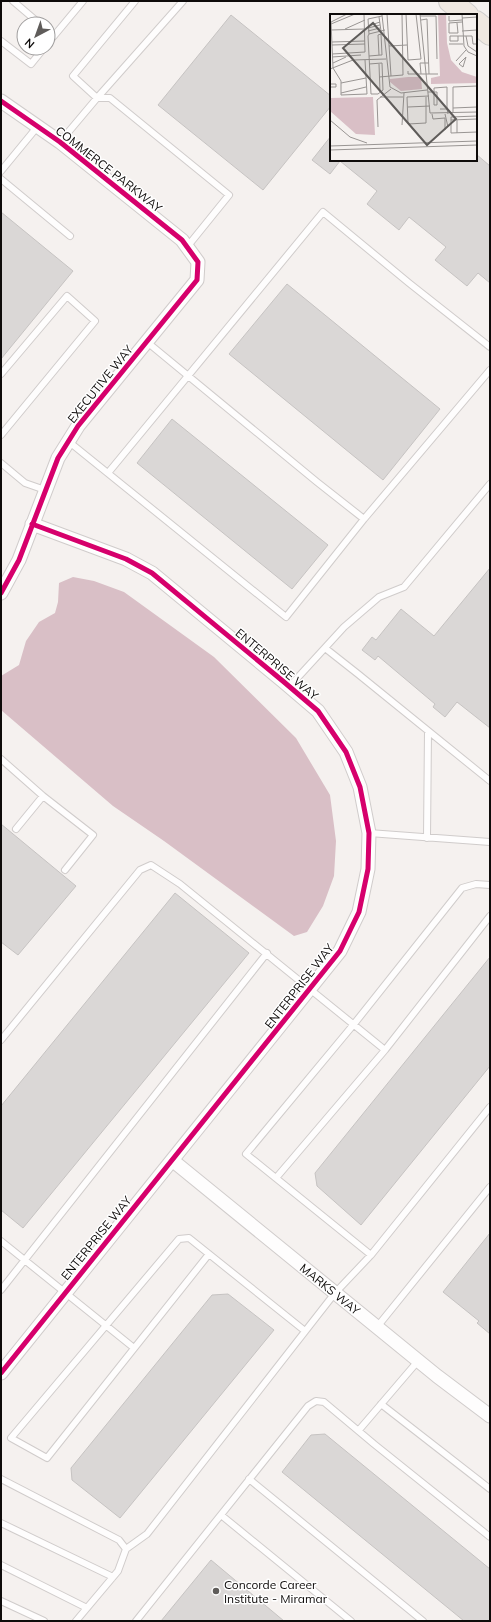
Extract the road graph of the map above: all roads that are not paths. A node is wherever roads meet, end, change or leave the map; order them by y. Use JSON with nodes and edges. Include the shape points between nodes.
{"nodes":[{"id":1,"x":14,"y":1,"type":"edge"},
{"id":2,"x":83,"y":1,"type":"edge"},
{"id":3,"x":135,"y":1,"type":"edge"},
{"id":4,"x":183,"y":1,"type":"edge"},
{"id":5,"x":450,"y":1,"type":"edge"},
{"id":6,"x":466,"y":14,"type":"edge"},
{"id":7,"x":31,"y":16,"type":"edge"},
{"id":8,"x":477,"y":23,"type":"edge"},
{"id":9,"x":56,"y":34,"type":"edge"},
{"id":10,"x":490,"y":34,"type":"edge"},
{"id":11,"x":1,"y":41,"type":"edge"},
{"id":12,"x":16,"y":52,"type":"edge"},
{"id":13,"x":21,"y":56,"type":"edge"},
{"id":14,"x":38,"y":56,"type":"edge"},
{"id":15,"x":97,"y":98,"type":"junction"},
{"id":16,"x":1,"y":101,"type":"edge"},
{"id":17,"x":38,"y":126,"type":"junction"},
{"id":18,"x":60,"y":142,"type":"junction"},
{"id":19,"x":1,"y":171,"type":"edge"},
{"id":20,"x":1,"y":179,"type":"edge"},
{"id":21,"x":70,"y":236,"type":"dead end"},
{"id":22,"x":187,"y":247,"type":"junction"},
{"id":23,"x":198,"y":262,"type":"joint"},
{"id":24,"x":147,"y":342,"type":"junction"},
{"id":25,"x":490,"y":347,"type":"edge"},
{"id":26,"x":490,"y":370,"type":"edge"},
{"id":27,"x":1,"y":374,"type":"edge"},
{"id":28,"x":188,"y":375,"type":"junction"},
{"id":29,"x":1,"y":435,"type":"edge"},
{"id":30,"x":68,"y":441,"type":"junction"},
{"id":31,"x":1,"y":462,"type":"edge"},
{"id":32,"x":108,"y":473,"type":"junction"},
{"id":33,"x":490,"y":484,"type":"edge"},
{"id":34,"x":45,"y":490,"type":"junction"},
{"id":35,"x":364,"y":519,"type":"junction"},
{"id":36,"x":32,"y":524,"type":"junction"},
{"id":37,"x":1,"y":594,"type":"edge"},
{"id":38,"x":324,"y":648,"type":"junction"},
{"id":39,"x":290,"y":686,"type":"junction"},
{"id":40,"x":428,"y":730,"type":"junction"},
{"id":41,"x":1,"y":759,"type":"edge"},
{"id":42,"x":490,"y":781,"type":"edge"},
{"id":43,"x":43,"y":796,"type":"junction"},
{"id":44,"x":16,"y":829,"type":"dead end"},
{"id":45,"x":369,"y":834,"type":"junction"},
{"id":46,"x":427,"y":838,"type":"junction"},
{"id":47,"x":490,"y":842,"type":"edge"},
{"id":48,"x":65,"y":870,"type":"dead end"},
{"id":49,"x":490,"y":885,"type":"edge"},
{"id":50,"x":490,"y":916,"type":"edge"},
{"id":51,"x":267,"y":953,"type":"junction"},
{"id":52,"x":310,"y":989,"type":"junction"},
{"id":53,"x":354,"y":1024,"type":"junction"},
{"id":54,"x":1,"y":1040,"type":"edge"},
{"id":55,"x":385,"y":1050,"type":"junction"},
{"id":56,"x":490,"y":1107,"type":"edge"},
{"id":57,"x":172,"y":1160,"type":"junction"},
{"id":58,"x":276,"y":1178,"type":"junction"},
{"id":59,"x":490,"y":1188,"type":"edge"},
{"id":60,"x":1,"y":1241,"type":"edge"},
{"id":61,"x":209,"y":1254,"type":"junction"},
{"id":62,"x":371,"y":1255,"type":"junction"},
{"id":63,"x":24,"y":1260,"type":"junction"},
{"id":64,"x":1,"y":1290,"type":"edge"},
{"id":65,"x":65,"y":1293,"type":"junction"},
{"id":66,"x":335,"y":1293,"type":"junction"},
{"id":67,"x":106,"y":1325,"type":"junction"},
{"id":68,"x":376,"y":1327,"type":"junction"},
{"id":69,"x":305,"y":1331,"type":"junction"},
{"id":70,"x":134,"y":1348,"type":"junction"},
{"id":71,"x":418,"y":1361,"type":"junction"},
{"id":72,"x":1,"y":1373,"type":"edge"},
{"id":73,"x":381,"y":1404,"type":"junction"},
{"id":74,"x":490,"y":1416,"type":"edge"},
{"id":75,"x":359,"y":1430,"type":"junction"},
{"id":76,"x":470,"y":1473,"type":"junction"},
{"id":77,"x":1,"y":1479,"type":"edge"},
{"id":78,"x":249,"y":1479,"type":"junction"},
{"id":79,"x":490,"y":1484,"type":"edge"},
{"id":80,"x":490,"y":1488,"type":"edge"},
{"id":81,"x":221,"y":1515,"type":"junction"},
{"id":82,"x":1,"y":1523,"type":"edge"},
{"id":83,"x":490,"y":1538,"type":"edge"},
{"id":84,"x":126,"y":1549,"type":"junction"},
{"id":85,"x":1,"y":1565,"type":"edge"},
{"id":86,"x":113,"y":1577,"type":"junction"},
{"id":87,"x":1,"y":1601,"type":"edge"},
{"id":88,"x":87,"y":1608,"type":"junction"},
{"id":89,"x":44,"y":1621,"type":"edge"},
{"id":90,"x":76,"y":1621,"type":"edge"},
{"id":91,"x":136,"y":1621,"type":"edge"},
{"id":92,"x":351,"y":1621,"type":"edge"},
{"id":93,"x":423,"y":1621,"type":"edge"}],
"edges":[{"from":1,"to":7,"type":"lane"},
{"from":2,"to":9,"type":"lane"},
{"from":3,"to":15,"type":"lane","via":[[73,76]]},
{"from":4,"to":15,"type":"lane"},
{"from":5,"to":6,"type":"highway"},
{"from":8,"to":10,"type":"highway"},
{"from":11,"to":12,"type":"lane"},
{"from":13,"to":14,"type":"lane","via":[[31,64]]},
{"from":15,"to":18,"type":"lane"},
{"from":15,"to":22,"type":"lane","via":[[110,98],[229,195]]},
{"from":16,"to":17,"type":"street","name":"COMMERCE PARKWAY"},
{"from":17,"to":18,"type":"street","name":"COMMERCE PARKWAY"},
{"from":17,"to":19,"type":"lane"},
{"from":18,"to":22,"type":"street","name":"COMMERCE PARKWAY","via":[[182,240]]},
{"from":20,"to":21,"type":"lane"},
{"from":22,"to":23,"type":"street","name":"COMMERCE PARKWAY"},
{"from":23,"to":24,"type":"street","name":"EXECUTIVE WAY","via":[[197,280]]},
{"from":24,"to":28,"type":"lane"},
{"from":24,"to":30,"type":"street","name":"EXECUTIVE WAY"},
{"from":25,"to":28,"type":"lane","via":[[323,212]]},
{"from":26,"to":35,"type":"lane"},
{"from":27,"to":29,"type":"lane","via":[[67,296],[96,320]]},
{"from":28,"to":32,"type":"lane"},
{"from":28,"to":35,"type":"lane"},
{"from":30,"to":32,"type":"lane"},
{"from":30,"to":34,"type":"street","name":"EXECUTIVE WAY"},
{"from":31,"to":34,"type":"lane","via":[[25,482]]},
{"from":32,"to":35,"type":"lane","via":[[286,617]]},
{"from":33,"to":38,"type":"lane","via":[[404,587],[379,597]]},
{"from":34,"to":36,"type":"street","name":"EXECUTIVE WAY"},
{"from":36,"to":37,"type":"street","name":"EXECUTIVE WAY","via":[[19,560]]},
{"from":36,"to":39,"type":"street","name":"ENTERPRISE WAY","via":[[126,559],[152,573]]},
{"from":38,"to":39,"type":"lane"},
{"from":38,"to":40,"type":"lane"},
{"from":39,"to":45,"type":"street","name":"ENTERPRISE WAY","via":[[318,711],[346,752],[360,787]]},
{"from":40,"to":42,"type":"lane"},
{"from":40,"to":46,"type":"lane"},
{"from":41,"to":43,"type":"lane"},
{"from":43,"to":44,"type":"lane"},
{"from":43,"to":48,"type":"lane","via":[[94,835]]},
{"from":45,"to":46,"type":"lane"},
{"from":45,"to":52,"type":"street","name":"ENTERPRISE WAY","via":[[368,869],[359,912],[340,950]]},
{"from":46,"to":47,"type":"lane"},
{"from":49,"to":53,"type":"lane","via":[[476,884],[462,888]]},
{"from":50,"to":55,"type":"lane"},
{"from":51,"to":52,"type":"lane"},
{"from":51,"to":54,"type":"lane","via":[[180,884],[151,865],[140,870]]},
{"from":51,"to":63,"type":"lane"},
{"from":52,"to":53,"type":"lane"},
{"from":52,"to":57,"type":"street","name":"ENTERPRISE WAY"},
{"from":53,"to":55,"type":"lane"},
{"from":53,"to":58,"type":"lane","via":[[246,1154]]},
{"from":55,"to":58,"type":"lane"},
{"from":56,"to":62,"type":"lane"},
{"from":57,"to":65,"type":"street","name":"ENTERPRISE WAY"},
{"from":57,"to":66,"type":"street","name":"MARKS WAY"},
{"from":58,"to":62,"type":"lane"},
{"from":59,"to":68,"type":"lane"},
{"from":60,"to":63,"type":"lane"},
{"from":61,"to":67,"type":"lane","via":[[189,1238],[179,1239]]},
{"from":61,"to":69,"type":"lane"},
{"from":61,"to":70,"type":"lane"},
{"from":62,"to":66,"type":"lane"},
{"from":63,"to":64,"type":"lane"},
{"from":63,"to":65,"type":"lane"},
{"from":65,"to":67,"type":"lane"},
{"from":65,"to":72,"type":"street","name":"ENTERPRISE WAY"},
{"from":66,"to":68,"type":"street","name":"MARKS WAY"},
{"from":66,"to":69,"type":"lane"},
{"from":67,"to":70,"type":"lane"},
{"from":67,"to":70,"type":"lane","via":[[11,1438],[47,1458]]},
{"from":68,"to":71,"type":"street","name":"MARKS WAY"},
{"from":69,"to":84,"type":"lane","via":[[147,1534]]},
{"from":71,"to":73,"type":"lane"},
{"from":71,"to":74,"type":"street","name":"MARKS WAY"},
{"from":73,"to":75,"type":"lane"},
{"from":73,"to":76,"type":"lane"},
{"from":75,"to":78,"type":"lane","via":[[324,1402],[316,1401],[308,1406]]},
{"from":75,"to":83,"type":"lane"},
{"from":76,"to":79,"type":"lane"},
{"from":76,"to":80,"type":"lane"},
{"from":77,"to":84,"type":"lane","via":[[119,1540]]},
{"from":78,"to":81,"type":"lane"},
{"from":78,"to":93,"type":"lane"},
{"from":81,"to":91,"type":"lane"},
{"from":81,"to":92,"type":"lane"},
{"from":82,"to":86,"type":"lane"},
{"from":84,"to":86,"type":"lane","via":[[118,1571]]},
{"from":85,"to":88,"type":"lane"},
{"from":86,"to":88,"type":"lane"},
{"from":87,"to":89,"type":"lane"},
{"from":88,"to":90,"type":"lane"}]}
